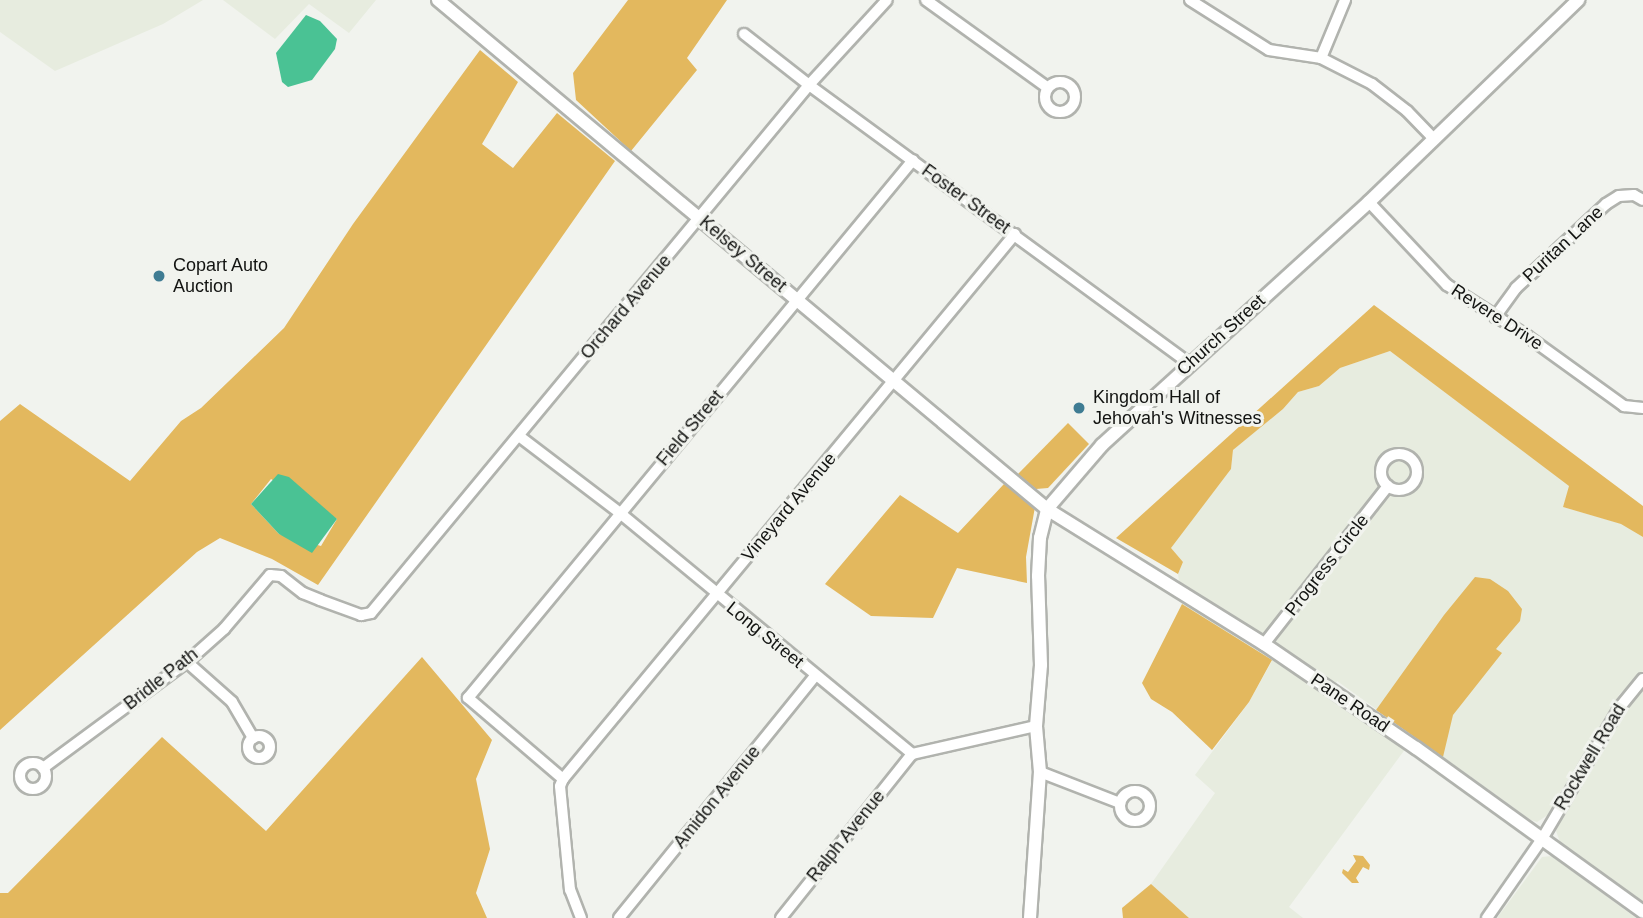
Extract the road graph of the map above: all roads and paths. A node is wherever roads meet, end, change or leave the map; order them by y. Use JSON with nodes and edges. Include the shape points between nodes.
{"nodes":[{"id":1,"x":438,"y":0,"type":"edge"},
{"id":2,"x":887,"y":0,"type":"edge"},
{"id":3,"x":926,"y":0,"type":"edge"},
{"id":4,"x":1190,"y":0,"type":"edge"},
{"id":5,"x":1345,"y":0,"type":"edge"},
{"id":6,"x":1578,"y":0,"type":"edge"},
{"id":7,"x":744,"y":34,"type":"dead end"},
{"id":8,"x":1321,"y":58,"type":"junction"},
{"id":9,"x":810,"y":85,"type":"junction"},
{"id":10,"x":1048,"y":88,"type":"dead end"},
{"id":11,"x":1433,"y":138,"type":"junction"},
{"id":12,"x":913,"y":160,"type":"junction"},
{"id":13,"x":1643,"y":200,"type":"edge"},
{"id":14,"x":1369,"y":202,"type":"junction"},
{"id":15,"x":700,"y":217,"type":"junction"},
{"id":16,"x":1015,"y":234,"type":"junction"},
{"id":17,"x":796,"y":299,"type":"junction"},
{"id":18,"x":1495,"y":317,"type":"junction"},
{"id":19,"x":1189,"y":363,"type":"junction"},
{"id":20,"x":893,"y":382,"type":"junction"},
{"id":21,"x":1643,"y":408,"type":"edge"},
{"id":22,"x":519,"y":436,"type":"junction"},
{"id":23,"x":1388,"y":486,"type":"dead end"},
{"id":24,"x":1047,"y":509,"type":"junction"},
{"id":25,"x":620,"y":513,"type":"junction"},
{"id":26,"x":267,"y":578,"type":"joint"},
{"id":27,"x":716,"y":595,"type":"junction"},
{"id":28,"x":1264,"y":644,"type":"junction"},
{"id":29,"x":187,"y":662,"type":"junction"},
{"id":30,"x":816,"y":676,"type":"junction"},
{"id":31,"x":1643,"y":679,"type":"edge"},
{"id":32,"x":1036,"y":726,"type":"junction"},
{"id":33,"x":253,"y":738,"type":"dead end"},
{"id":34,"x":912,"y":754,"type":"junction"},
{"id":35,"x":43,"y":768,"type":"dead end"},
{"id":36,"x":1040,"y":772,"type":"junction"},
{"id":37,"x":563,"y":779,"type":"junction"},
{"id":38,"x":1120,"y":803,"type":"dead end"},
{"id":39,"x":1542,"y":839,"type":"junction"},
{"id":40,"x":1643,"y":912,"type":"edge"},
{"id":41,"x":581,"y":918,"type":"edge"},
{"id":42,"x":619,"y":918,"type":"edge"},
{"id":43,"x":781,"y":918,"type":"edge"},
{"id":44,"x":1030,"y":918,"type":"edge"},
{"id":45,"x":1487,"y":918,"type":"edge"}],
"edges":[{"from":1,"to":15,"type":"street","name":"Kelsey Street"},
{"from":2,"to":9,"type":"street","name":"Orchard Avenue"},
{"from":3,"to":10,"type":"street"},
{"from":4,"to":8,"type":"street","via":[[1269,50]]},
{"from":5,"to":8,"type":"street"},
{"from":6,"to":11,"type":"street","name":"Church Street"},
{"from":7,"to":9,"type":"street","name":"Foster Street"},
{"from":8,"to":11,"type":"street","via":[[1372,84]]},
{"from":9,"to":12,"type":"street","name":"Foster Street"},
{"from":9,"to":15,"type":"street","name":"Orchard Avenue"},
{"from":11,"to":14,"type":"street","name":"Church Street"},
{"from":12,"to":16,"type":"street","name":"Foster Street"},
{"from":12,"to":17,"type":"street","name":"Field Street"},
{"from":13,"to":18,"type":"street","name":"Puritan Lane","via":[[1619,196],[1606,204],[1516,288]]},
{"from":14,"to":18,"type":"street","name":"Revere Drive","via":[[1447,285]]},
{"from":14,"to":19,"type":"street","name":"Church Street"},
{"from":15,"to":17,"type":"street","name":"Kelsey Street"},
{"from":15,"to":22,"type":"street","name":"Orchard Avenue"},
{"from":16,"to":19,"type":"street","name":"Foster Street"},
{"from":16,"to":20,"type":"street","name":"Vineyard Avenue"},
{"from":17,"to":20,"type":"street","name":"Kelsey Street"},
{"from":17,"to":25,"type":"street","name":"Field Street"},
{"from":18,"to":21,"type":"street","name":"Revere Drive","via":[[1624,406]]},
{"from":19,"to":24,"type":"street","name":"Church Street","via":[[1102,445]]},
{"from":20,"to":24,"type":"street","name":"Kelsey Street"},
{"from":20,"to":27,"type":"street","name":"Vineyard Avenue"},
{"from":22,"to":25,"type":"street","name":"Long Street"},
{"from":22,"to":26,"type":"street","name":"Orchard Avenue","via":[[367,616],[303,593],[278,574]]},
{"from":23,"to":28,"type":"street","name":"Progress Circle"},
{"from":24,"to":28,"type":"street","name":"Pane Road"},
{"from":24,"to":32,"type":"street","name":"Church Street","via":[[1040,538],[1041,665]]},
{"from":25,"to":27,"type":"street","name":"Long Street"},
{"from":25,"to":37,"type":"street","name":"Field Street","via":[[468,698]]},
{"from":26,"to":29,"type":"street","name":"Bridle Path","via":[[224,629]]},
{"from":27,"to":30,"type":"street","name":"Long Street"},
{"from":27,"to":37,"type":"street","name":"Vineyard Avenue"},
{"from":28,"to":39,"type":"street","name":"Pane Road"},
{"from":29,"to":33,"type":"street","via":[[232,702]]},
{"from":29,"to":35,"type":"street","name":"Bridle Path"},
{"from":30,"to":34,"type":"street","name":"Long Street"},
{"from":30,"to":42,"type":"street","name":"Amidon Avenue"},
{"from":31,"to":39,"type":"street","name":"Rockwell Road","via":[[1620,707]]},
{"from":32,"to":34,"type":"street"},
{"from":32,"to":36,"type":"street","name":"Church Street"},
{"from":34,"to":43,"type":"street","name":"Ralph Avenue"},
{"from":36,"to":38,"type":"street"},
{"from":36,"to":44,"type":"street","name":"Church Street"},
{"from":37,"to":41,"type":"street","via":[[570,890]]},
{"from":39,"to":40,"type":"street","name":"Pane Road"},
{"from":39,"to":45,"type":"street","name":"Rockwell Road"}]}
